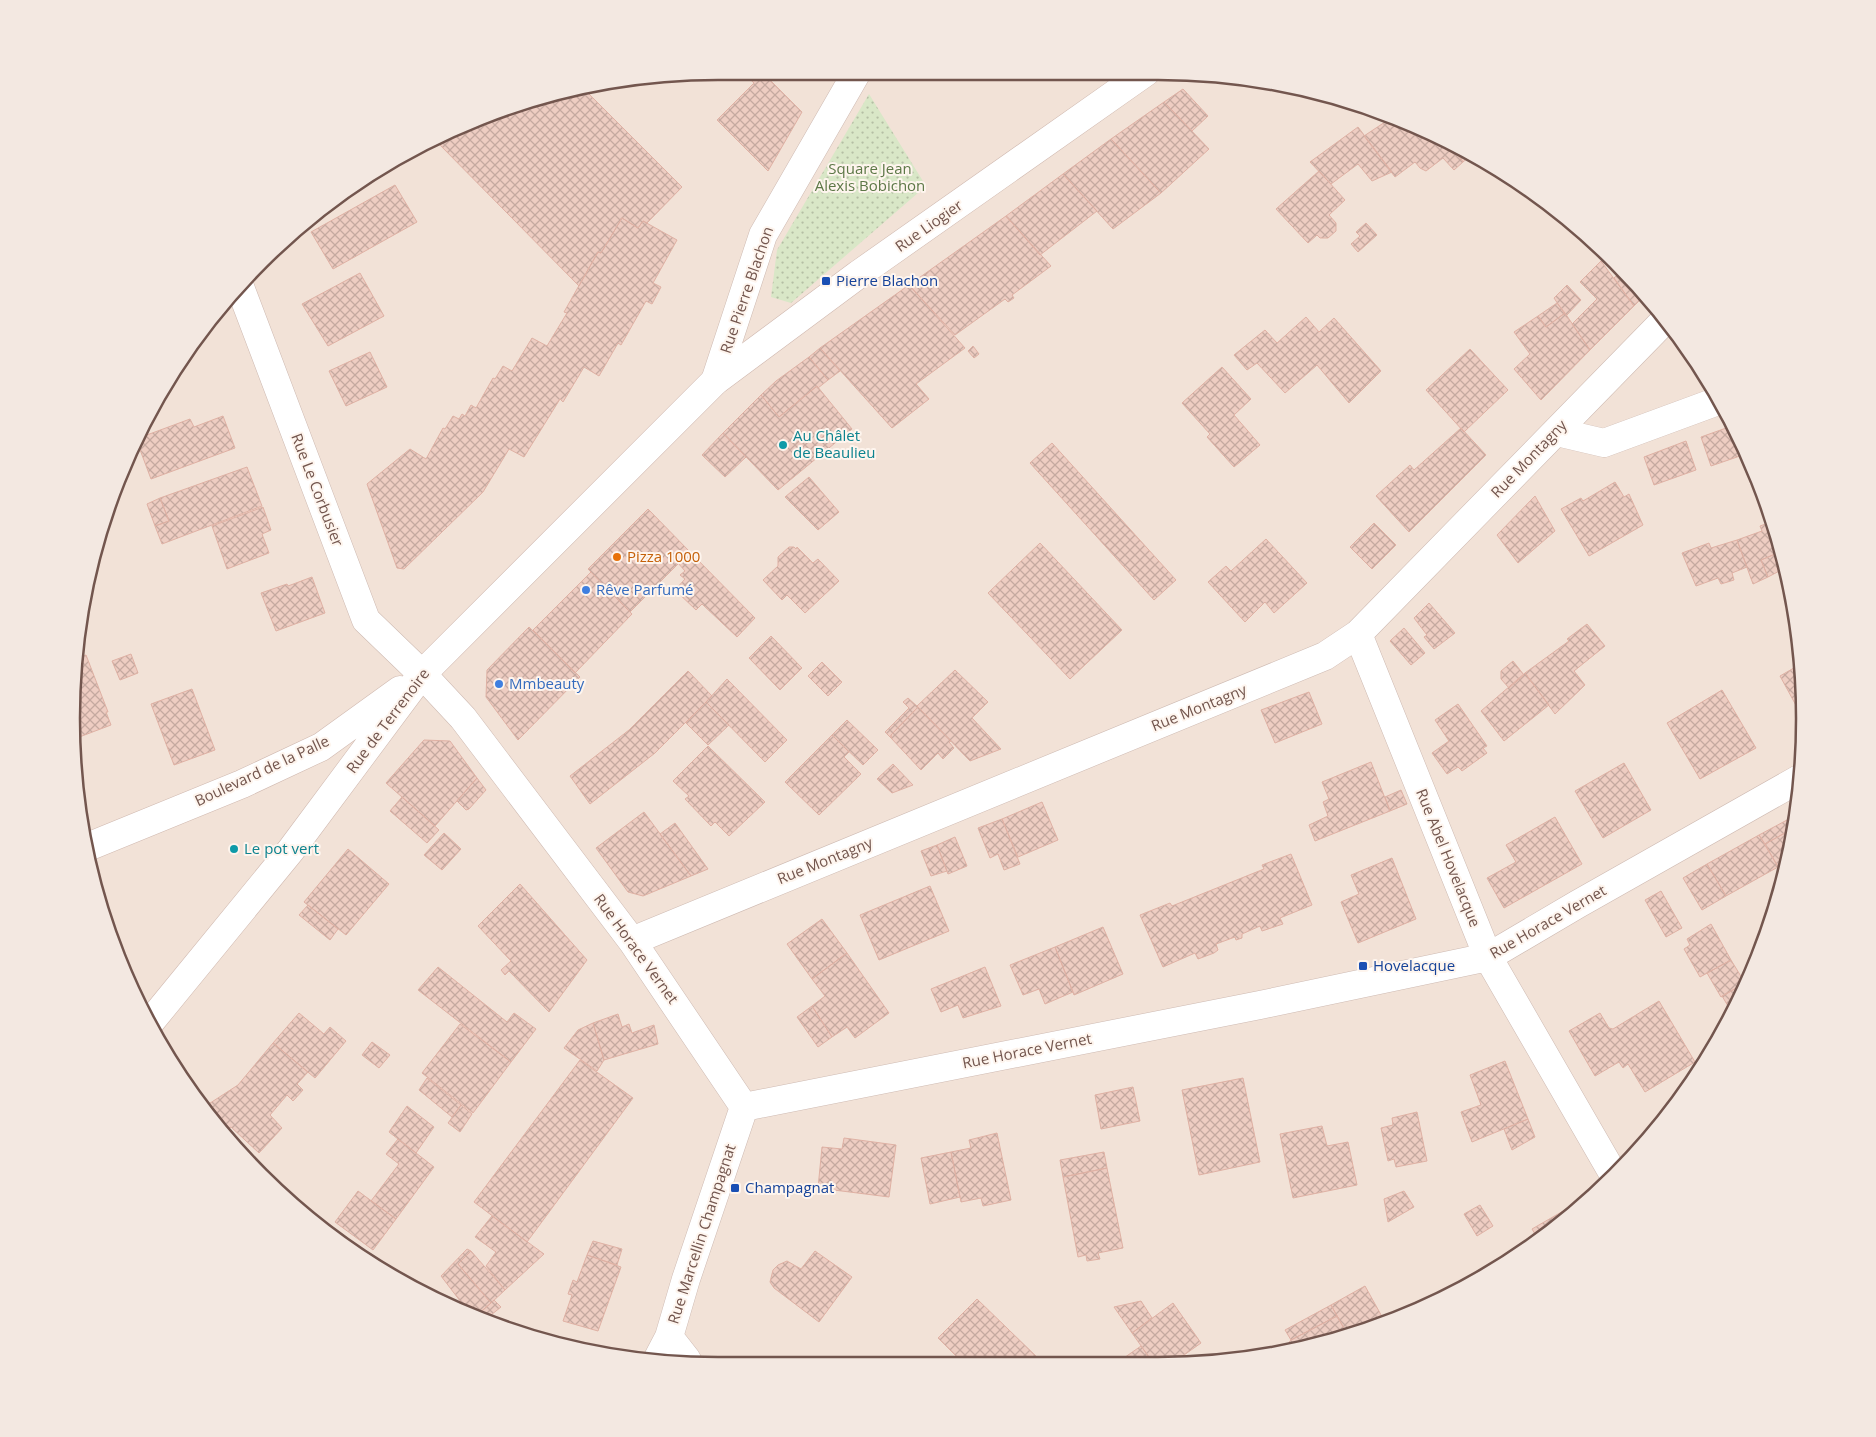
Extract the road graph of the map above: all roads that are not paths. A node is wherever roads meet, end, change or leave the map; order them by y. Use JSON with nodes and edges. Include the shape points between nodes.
{"nodes":[{"id":1,"x":852,"y":80,"type":"edge"},
{"id":2,"x":1135,"y":80,"type":"edge"},
{"id":3,"x":242,"y":293,"type":"edge"},
{"id":4,"x":1660,"y":325,"type":"edge"},
{"id":5,"x":715,"y":381,"type":"junction"},
{"id":6,"x":1712,"y":403,"type":"edge"},
{"id":7,"x":1557,"y":432,"type":"junction"},
{"id":8,"x":1358,"y":634,"type":"junction"},
{"id":9,"x":422,"y":674,"type":"junction"},
{"id":10,"x":1793,"y":782,"type":"edge"},
{"id":11,"x":92,"y":845,"type":"edge"},
{"id":12,"x":632,"y":941,"type":"junction"},
{"id":13,"x":1488,"y":957,"type":"junction"},
{"id":14,"x":155,"y":1017,"type":"edge"},
{"id":15,"x":744,"y":1107,"type":"junction"},
{"id":16,"x":1610,"y":1169,"type":"edge"},
{"id":17,"x":663,"y":1348,"type":"edge"},
{"id":18,"x":679,"y":1356,"type":"edge"}],
"edges":[{"from":1,"to":5,"type":"street","name":"Rue Pierre Blachon","via":[[763,235]]},
{"from":2,"to":5,"type":"street","name":"Rue Liogier","via":[[859,274]]},
{"from":3,"to":9,"type":"street","name":"Rue Le Corbusier","via":[[366,620]]},
{"from":4,"to":7,"type":"street","name":"Rue Montagny"},
{"from":5,"to":9,"type":"street","name":"Rue de Terrenoire"},
{"from":6,"to":7,"type":"street","via":[[1604,443]]},
{"from":7,"to":8,"type":"street","name":"Rue Montagny"},
{"from":8,"to":12,"type":"street","name":"Rue Montagny","via":[[1325,656]]},
{"from":8,"to":13,"type":"street","name":"Rue Abel Hovelacque"},
{"from":9,"to":11,"type":"street","name":"Boulevard de la Palle","via":[[321,747],[242,784]]},
{"from":9,"to":12,"type":"street","name":"Rue Horace Vernet","via":[[463,718]]},
{"from":9,"to":14,"type":"street","name":"Rue de Terrenoire","via":[[291,850]]},
{"from":10,"to":13,"type":"street","name":"Rue Horace Vernet"},
{"from":12,"to":15,"type":"street","name":"Rue Horace Vernet"},
{"from":13,"to":15,"type":"street","name":"Rue Horace Vernet"},
{"from":13,"to":16,"type":"street","name":"Rue Abel Hovelacque"},
{"from":15,"to":17,"type":"street","name":"Rue Marcellin Champagnat"},
{"from":17,"to":18,"type":"street"}]}
